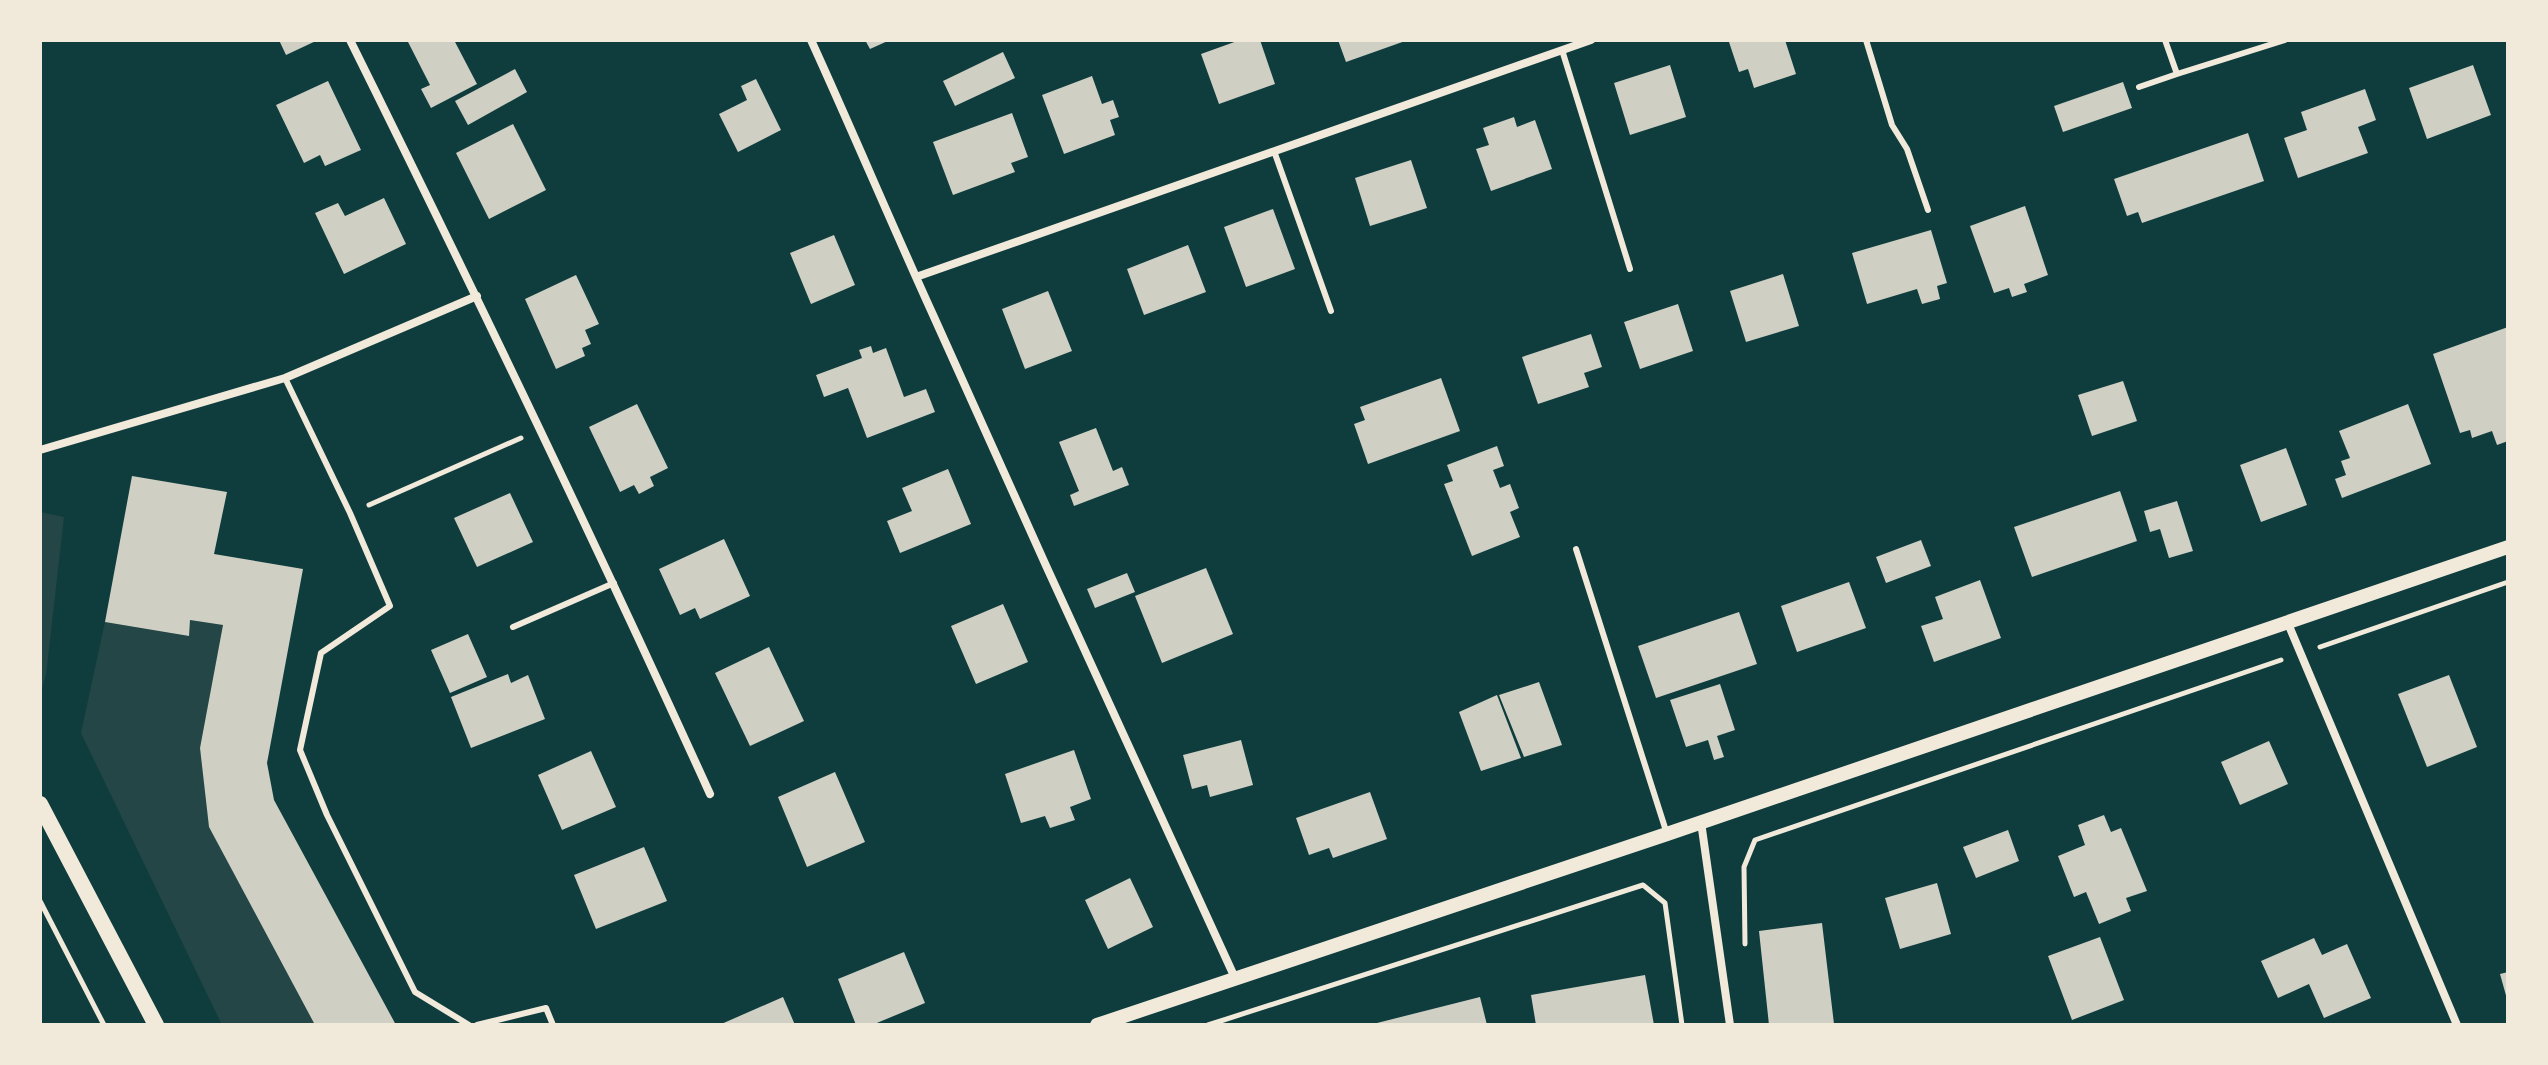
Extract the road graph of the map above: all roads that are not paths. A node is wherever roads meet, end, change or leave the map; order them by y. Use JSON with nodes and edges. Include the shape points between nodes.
{"nodes":[{"id":1,"x":350,"y":40,"type":"edge"},
{"id":2,"x":811,"y":40,"type":"edge"},
{"id":3,"x":1591,"y":40,"type":"edge"},
{"id":4,"x":1866,"y":40,"type":"edge"},
{"id":5,"x":2165,"y":40,"type":"edge"},
{"id":6,"x":2285,"y":40,"type":"edge"},
{"id":7,"x":1562,"y":50,"type":"junction"},
{"id":8,"x":2177,"y":74,"type":"junction"},
{"id":9,"x":2139,"y":87,"type":"dead end"},
{"id":10,"x":1274,"y":151,"type":"junction"},
{"id":11,"x":1928,"y":210,"type":"dead end"},
{"id":12,"x":1630,"y":269,"type":"dead end"},
{"id":13,"x":916,"y":277,"type":"junction"},
{"id":14,"x":477,"y":296,"type":"junction"},
{"id":15,"x":1331,"y":311,"type":"dead end"},
{"id":16,"x":285,"y":378,"type":"junction"},
{"id":17,"x":40,"y":450,"type":"edge"},
{"id":18,"x":2508,"y":547,"type":"edge"},
{"id":19,"x":1576,"y":549,"type":"dead end"},
{"id":20,"x":614,"y":583,"type":"junction"},
{"id":21,"x":2287,"y":621,"type":"junction"},
{"id":22,"x":513,"y":627,"type":"dead end"},
{"id":23,"x":710,"y":794,"type":"dead end"},
{"id":24,"x":40,"y":804,"type":"edge"},
{"id":25,"x":1701,"y":822,"type":"junction"},
{"id":26,"x":1667,"y":834,"type":"junction"},
{"id":27,"x":1235,"y":978,"type":"junction"},
{"id":28,"x":156,"y":1025,"type":"edge"},
{"id":29,"x":469,"y":1025,"type":"edge"},
{"id":30,"x":477,"y":1025,"type":"edge"},
{"id":31,"x":553,"y":1025,"type":"edge"},
{"id":32,"x":1097,"y":1025,"type":"edge"},
{"id":33,"x":1730,"y":1025,"type":"edge"},
{"id":34,"x":2457,"y":1025,"type":"edge"}],
"edges":[{"from":1,"to":14,"type":"street"},
{"from":2,"to":13,"type":"street"},
{"from":3,"to":7,"type":"street"},
{"from":4,"to":11,"type":"lane","via":[[1892,125],[1907,149]]},
{"from":5,"to":8,"type":"lane"},
{"from":6,"to":8,"type":"lane"},
{"from":7,"to":10,"type":"street"},
{"from":7,"to":12,"type":"lane"},
{"from":8,"to":9,"type":"lane"},
{"from":10,"to":13,"type":"street"},
{"from":10,"to":15,"type":"lane"},
{"from":13,"to":27,"type":"street"},
{"from":14,"to":16,"type":"street"},
{"from":14,"to":20,"type":"street"},
{"from":16,"to":17,"type":"street"},
{"from":16,"to":29,"type":"lane","via":[[390,606],[321,653],[300,750],[415,992]]},
{"from":18,"to":21,"type":"street"},
{"from":19,"to":26,"type":"lane"},
{"from":20,"to":22,"type":"lane"},
{"from":20,"to":23,"type":"street"},
{"from":21,"to":25,"type":"street"},
{"from":21,"to":34,"type":"street"},
{"from":24,"to":28,"type":"main road"},
{"from":25,"to":26,"type":"street"},
{"from":25,"to":33,"type":"street"},
{"from":26,"to":27,"type":"street"},
{"from":27,"to":32,"type":"street"},
{"from":30,"to":31,"type":"lane","via":[[546,1008]]}]}
